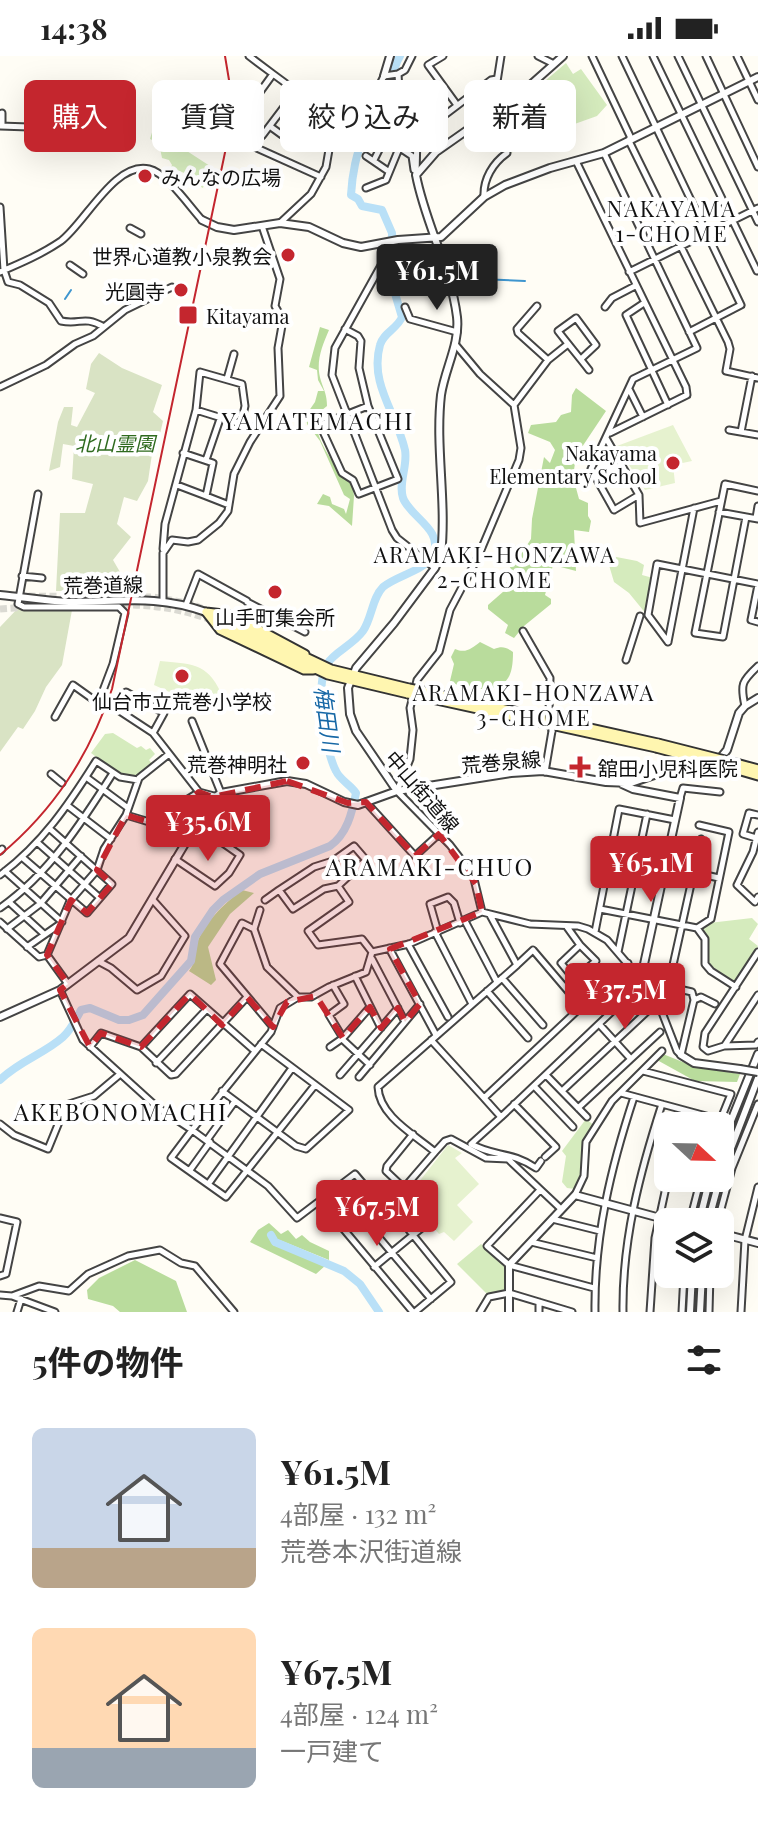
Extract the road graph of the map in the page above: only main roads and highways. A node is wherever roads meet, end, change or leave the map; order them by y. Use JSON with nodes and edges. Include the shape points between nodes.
{"nodes":[{"id":1,"x":217,"y":613,"type":"junction"},
{"id":2,"x":225,"y":625,"type":"junction"},
{"id":3,"x":236,"y":638,"type":"junction"},
{"id":4,"x":308,"y":658,"type":"junction"},
{"id":5,"x":319,"y":668,"type":"junction"},
{"id":6,"x":728,"y":764,"type":"junction"},
{"id":7,"x":758,"y":769,"type":"edge"},
{"id":8,"x":758,"y":776,"type":"edge"}],
"edges":[{"from":1,"to":2,"type":"main road"},
{"from":1,"to":2,"type":"main road","via":[[206,612]]},
{"from":1,"to":3,"type":"main road","via":[[220,627]]},
{"from":1,"to":4,"type":"main road","via":[[232,615],[295,646]]},
{"from":2,"to":3,"type":"main road"},
{"from":2,"to":4,"type":"main road"},
{"from":2,"to":5,"type":"main road"},
{"from":3,"to":5,"type":"main road","via":[[304,670]]},
{"from":4,"to":5,"type":"main road"},
{"from":5,"to":6,"type":"main road","bridge":true},
{"from":6,"to":7,"type":"main road"},
{"from":6,"to":8,"type":"main road"}]}
